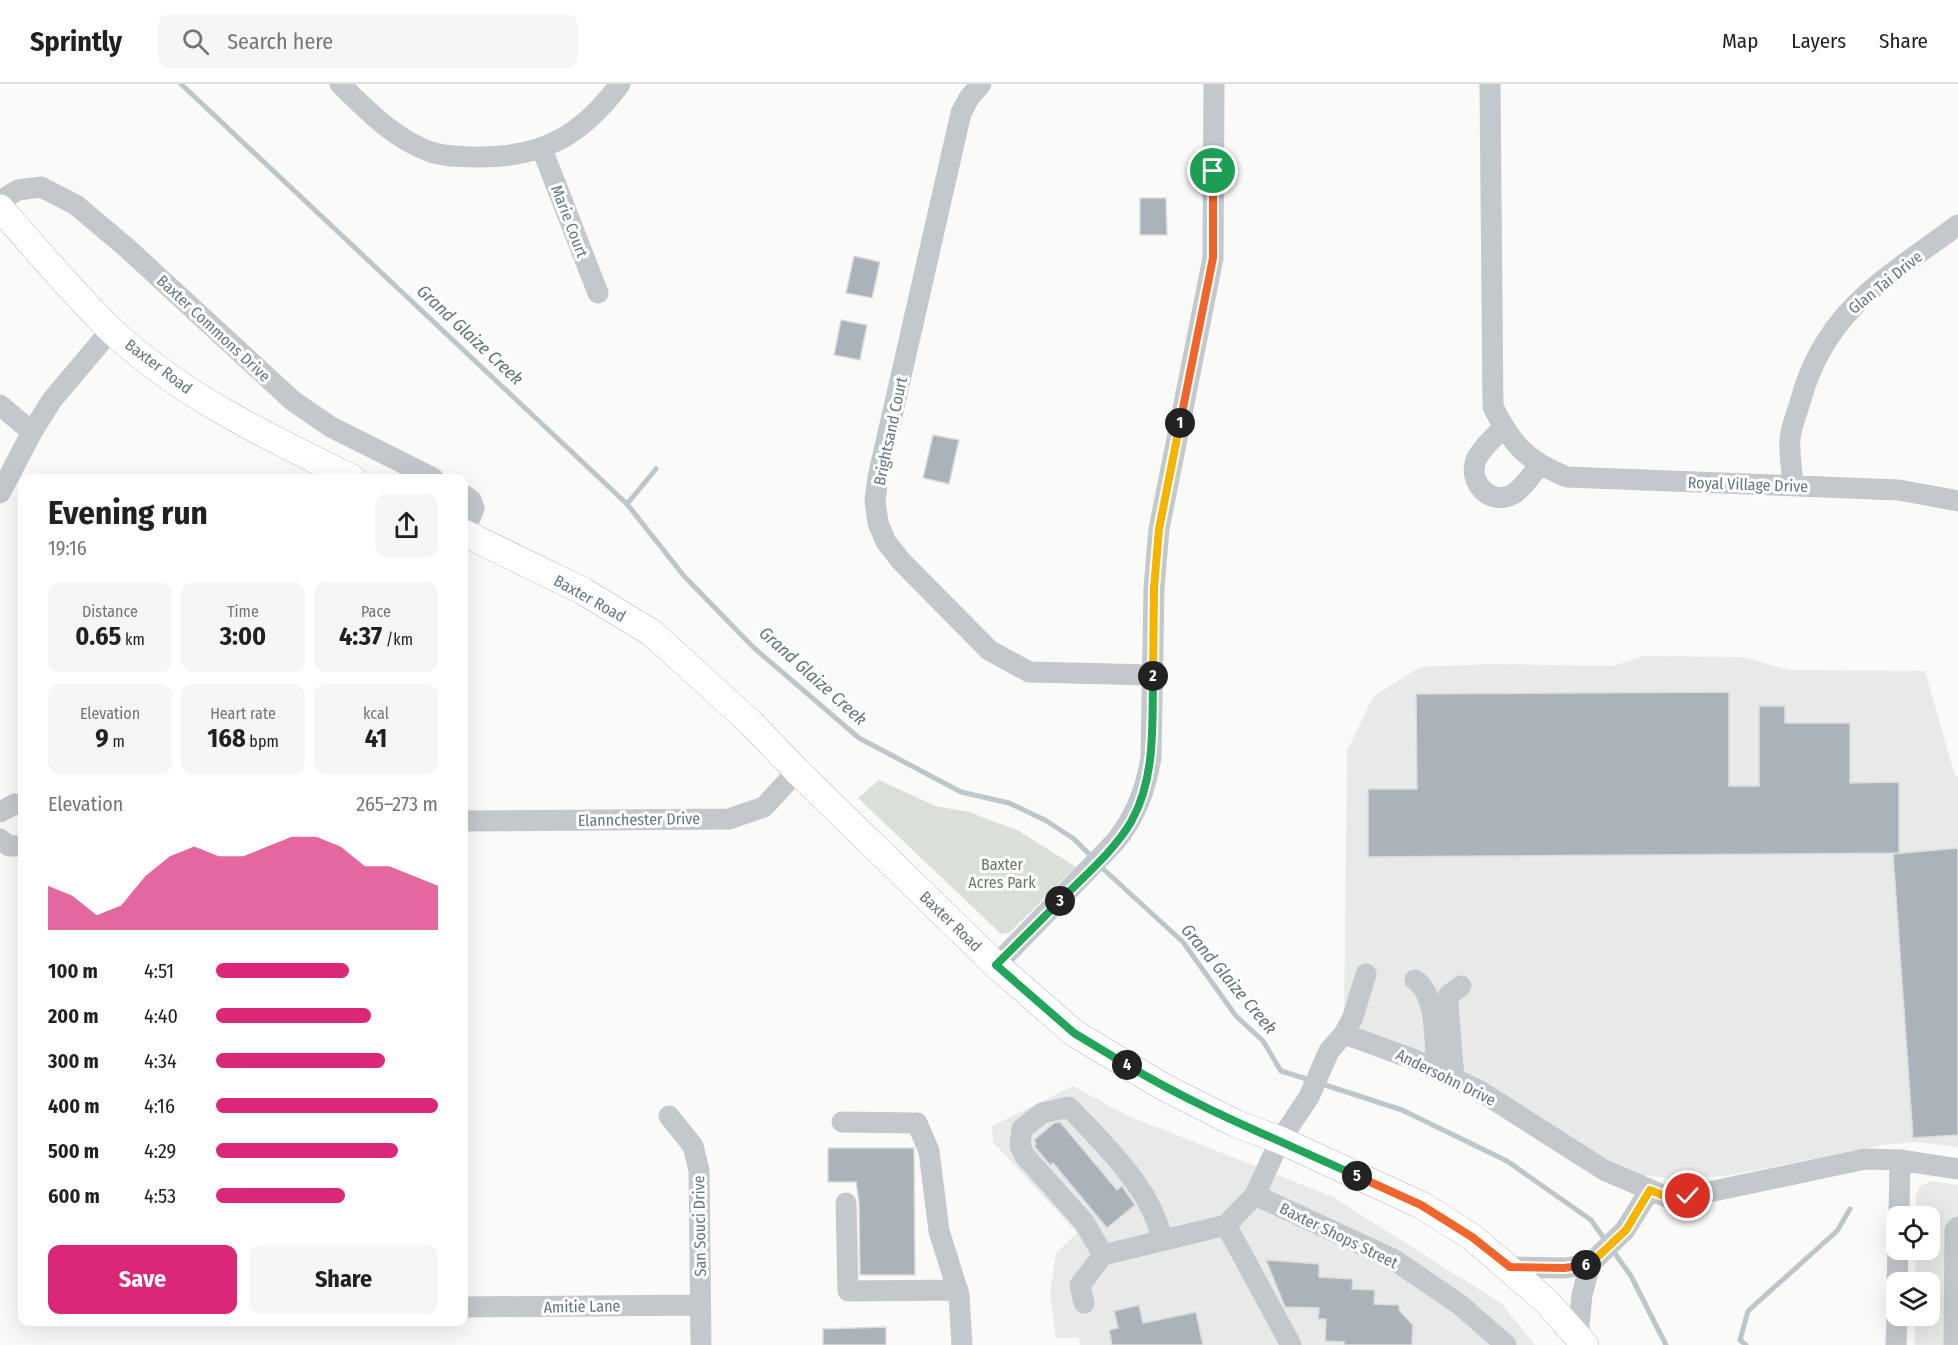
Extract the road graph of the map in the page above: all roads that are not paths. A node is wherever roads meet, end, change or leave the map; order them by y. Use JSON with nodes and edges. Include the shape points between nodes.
{"nodes":[{"id":1,"x":340,"y":84,"type":"edge"},
{"id":2,"x":620,"y":84,"type":"edge"},
{"id":3,"x":981,"y":84,"type":"edge"},
{"id":4,"x":1214,"y":84,"type":"edge"},
{"id":5,"x":1490,"y":84,"type":"edge"},
{"id":6,"x":542,"y":149,"type":"junction"},
{"id":7,"x":0,"y":201,"type":"edge"},
{"id":8,"x":0,"y":208,"type":"edge"},
{"id":9,"x":1958,"y":225,"type":"edge"},
{"id":10,"x":598,"y":293,"type":"dead end"},
{"id":11,"x":111,"y":330,"type":"junction"},
{"id":12,"x":0,"y":405,"type":"edge"},
{"id":13,"x":1503,"y":427,"type":"junction"},
{"id":14,"x":32,"y":432,"type":"junction"},
{"id":15,"x":1539,"y":466,"type":"junction"},
{"id":16,"x":344,"y":474,"type":"edge"},
{"id":17,"x":425,"y":474,"type":"edge"},
{"id":18,"x":1793,"y":485,"type":"junction"},
{"id":19,"x":0,"y":493,"type":"edge"},
{"id":20,"x":468,"y":498,"type":"edge"},
{"id":21,"x":1958,"y":501,"type":"edge"},
{"id":22,"x":468,"y":523,"type":"edge"},
{"id":23,"x":468,"y":535,"type":"edge"},
{"id":24,"x":1153,"y":675,"type":"junction"},
{"id":25,"x":797,"y":771,"type":"junction"},
{"id":26,"x":18,"y":804,"type":"edge"},
{"id":27,"x":0,"y":812,"type":"edge"},
{"id":28,"x":468,"y":821,"type":"edge"},
{"id":29,"x":0,"y":839,"type":"edge"},
{"id":30,"x":18,"y":846,"type":"edge"},
{"id":31,"x":996,"y":965,"type":"junction"},
{"id":32,"x":1366,"y":974,"type":"dead end"},
{"id":33,"x":1415,"y":980,"type":"dead end"},
{"id":34,"x":1461,"y":986,"type":"dead end"},
{"id":35,"x":1344,"y":1034,"type":"junction"},
{"id":36,"x":1445,"y":1074,"type":"junction"},
{"id":37,"x":669,"y":1116,"type":"dead end"},
{"id":38,"x":842,"y":1122,"type":"dead end"},
{"id":39,"x":1280,"y":1140,"type":"junction"},
{"id":40,"x":1900,"y":1160,"type":"junction"},
{"id":41,"x":1958,"y":1169,"type":"edge"},
{"id":42,"x":1650,"y":1190,"type":"junction"},
{"id":43,"x":1255,"y":1195,"type":"junction"},
{"id":44,"x":846,"y":1203,"type":"dead end"},
{"id":45,"x":1899,"y":1206,"type":"edge"},
{"id":46,"x":1226,"y":1225,"type":"junction"},
{"id":47,"x":1958,"y":1227,"type":"edge"},
{"id":48,"x":1162,"y":1240,"type":"junction"},
{"id":49,"x":1103,"y":1255,"type":"junction"},
{"id":50,"x":1590,"y":1264,"type":"junction"},
{"id":51,"x":1510,"y":1267,"type":"junction"},
{"id":52,"x":1956,"y":1273,"type":"edge"},
{"id":53,"x":958,"y":1290,"type":"junction"},
{"id":54,"x":1084,"y":1303,"type":"dead end"},
{"id":55,"x":700,"y":1305,"type":"junction"},
{"id":56,"x":468,"y":1307,"type":"edge"},
{"id":57,"x":1897,"y":1326,"type":"edge"},
{"id":58,"x":1582,"y":1340,"type":"edge"},
{"id":59,"x":701,"y":1345,"type":"edge"},
{"id":60,"x":962,"y":1345,"type":"edge"},
{"id":61,"x":1291,"y":1345,"type":"edge"},
{"id":62,"x":1506,"y":1345,"type":"edge"},
{"id":63,"x":1896,"y":1345,"type":"edge"},
{"id":64,"x":1954,"y":1345,"type":"edge"}],
"edges":[{"from":1,"to":6,"type":"street","via":[[379,121],[431,152],[500,157]]},
{"from":2,"to":6,"type":"street","via":[[588,122]]},
{"from":3,"to":24,"type":"street","name":"Brightsand Court","via":[[962,113],[878,477],[878,523],[901,561],[975,636],[1006,661],[1029,672]]},
{"from":4,"to":24,"type":"street","via":[[1213,258],[1159,529]]},
{"from":5,"to":13,"type":"street","name":"Royal Village Drive","via":[[1493,407]]},
{"from":6,"to":10,"type":"street","name":"Marie Court"},
{"from":7,"to":17,"type":"street","name":"Baxter Commons Drive","via":[[18,190],[41,187],[76,205],[292,401],[331,427]]},
{"from":8,"to":11,"type":"main road","name":"Baxter Road"},
{"from":9,"to":18,"type":"street","name":"Glan Tai Drive","via":[[1866,293],[1824,342],[1808,372],[1790,438]]},
{"from":11,"to":14,"type":"street","via":[[52,400]]},
{"from":11,"to":16,"type":"main road","name":"Baxter Road","via":[[211,405]]},
{"from":12,"to":14,"type":"street"},
{"from":13,"to":15,"type":"street","name":"Royal Village Drive"},
{"from":13,"to":15,"type":"street","via":[[1475,463],[1475,477],[1485,492],[1496,497],[1513,495]]},
{"from":14,"to":19,"type":"street"},
{"from":15,"to":18,"type":"street","name":"Royal Village Drive","via":[[1567,477]]},
{"from":18,"to":21,"type":"street","name":"Royal Village Drive","via":[[1899,490]]},
{"from":20,"to":22,"type":"street","via":[[474,508]]},
{"from":23,"to":25,"type":"main road","name":"Baxter Road","via":[[583,591],[652,633],[751,723]]},
{"from":24,"to":31,"type":"street","via":[[1151,758],[1147,781],[1130,823]]},
{"from":25,"to":28,"type":"street","name":"Elannchester Drive","via":[[764,807],[729,819]]},
{"from":25,"to":31,"type":"main road","name":"Baxter Road"},
{"from":26,"to":27,"type":"street"},
{"from":29,"to":30,"type":"street","via":[[9,846]]},
{"from":31,"to":39,"type":"main road","name":"Baxter Road","via":[[1074,1033],[1162,1086],[1236,1124]]},
{"from":32,"to":35,"type":"street"},
{"from":33,"to":36,"type":"street","via":[[1430,997]]},
{"from":34,"to":36,"type":"street","via":[[1449,995]]},
{"from":35,"to":36,"type":"street","name":"Andersohn Drive"},
{"from":35,"to":39,"type":"street","via":[[1329,1051],[1309,1097]]},
{"from":36,"to":42,"type":"street","name":"Andersohn Drive","via":[[1509,1108],[1604,1170]]},
{"from":37,"to":55,"type":"street","name":"San Souci Drive","via":[[693,1146],[699,1170]]},
{"from":38,"to":53,"type":"street","via":[[916,1123],[929,1152],[939,1231]]},
{"from":39,"to":43,"type":"street"},
{"from":39,"to":51,"type":"main road","name":"Baxter Road","via":[[1421,1205]]},
{"from":40,"to":41,"type":"street","name":"Andersohn Drive"},
{"from":40,"to":42,"type":"street","name":"Andersohn Drive","via":[[1865,1159],[1688,1196],[1667,1197]]},
{"from":40,"to":45,"type":"street"},
{"from":42,"to":50,"type":"street","via":[[1626,1230]]},
{"from":43,"to":46,"type":"street"},
{"from":43,"to":62,"type":"street","name":"Baxter Shops Street","via":[[1393,1259],[1460,1304]]},
{"from":44,"to":53,"type":"street","via":[[848,1291]]},
{"from":46,"to":48,"type":"street"},
{"from":46,"to":61,"type":"street"},
{"from":47,"to":52,"type":"street"},
{"from":48,"to":49,"type":"street"},
{"from":48,"to":49,"type":"street","via":[[1158,1219],[1148,1199],[1069,1107],[1042,1113],[1022,1128],[1020,1146],[1084,1221]]},
{"from":49,"to":54,"type":"street","via":[[1080,1285]]},
{"from":50,"to":51,"type":"street","via":[[1564,1268]]},
{"from":50,"to":58,"type":"street","via":[[1582,1295]]},
{"from":51,"to":58,"type":"main road","name":"Baxter Road"},
{"from":52,"to":64,"type":"street"},
{"from":53,"to":60,"type":"street"},
{"from":55,"to":56,"type":"street","name":"Amitie Lane"},
{"from":55,"to":59,"type":"street","name":"San Souci Drive"},
{"from":57,"to":63,"type":"street"}]}
